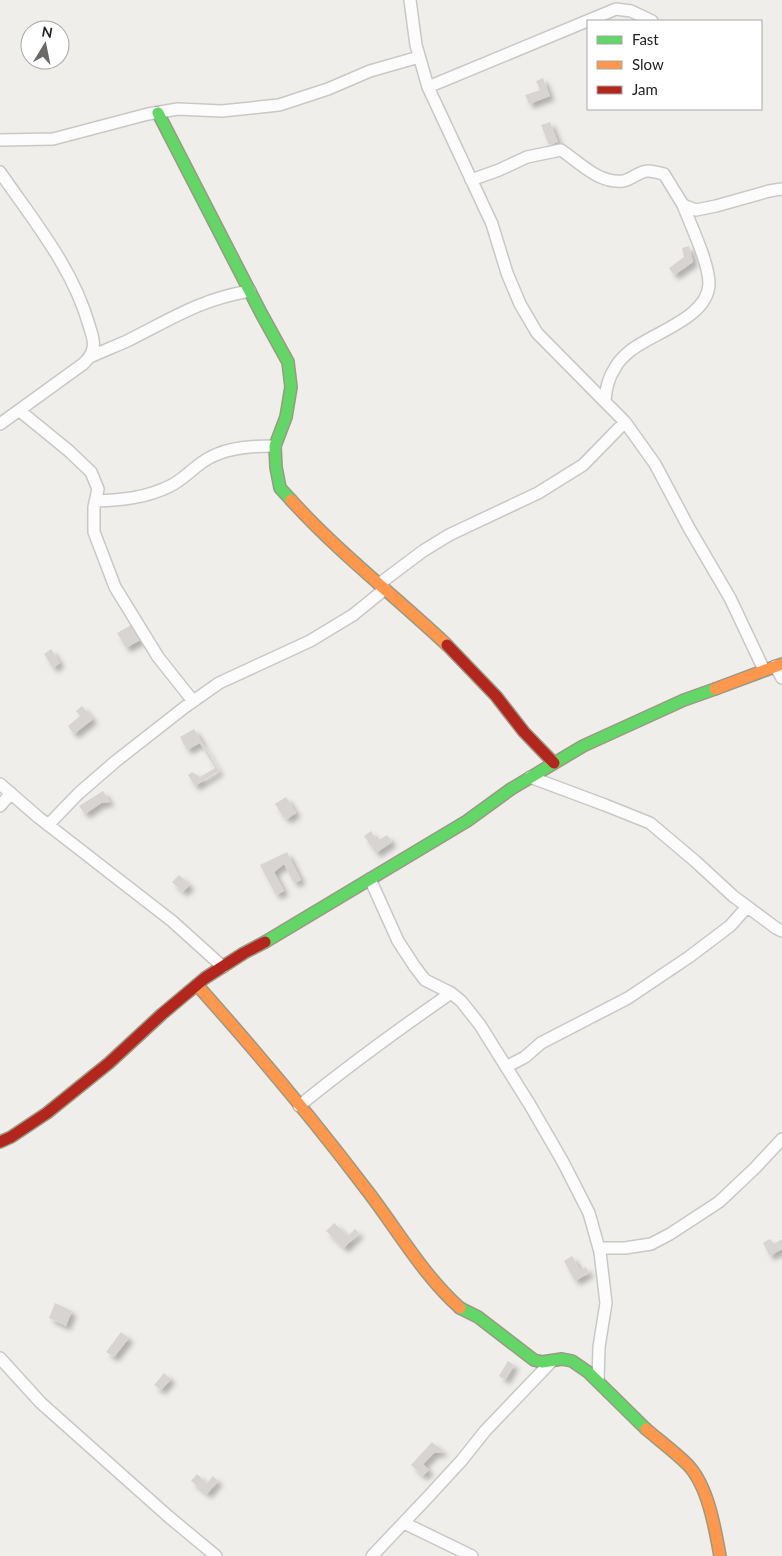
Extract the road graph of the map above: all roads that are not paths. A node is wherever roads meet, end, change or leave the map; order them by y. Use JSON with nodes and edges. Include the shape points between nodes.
{"nodes":[{"id":1,"x":410,"y":0,"type":"edge"},
{"id":2,"x":592,"y":20,"type":"edge"},
{"id":3,"x":650,"y":20,"type":"edge"},
{"id":4,"x":587,"y":22,"type":"edge"},
{"id":5,"x":419,"y":57,"type":"junction"},
{"id":6,"x":428,"y":87,"type":"junction"},
{"id":7,"x":158,"y":113,"type":"junction"},
{"id":8,"x":0,"y":140,"type":"edge"},
{"id":9,"x":0,"y":172,"type":"edge"},
{"id":10,"x":471,"y":180,"type":"junction"},
{"id":11,"x":782,"y":189,"type":"edge"},
{"id":12,"x":683,"y":205,"type":"junction"},
{"id":13,"x":250,"y":291,"type":"junction"},
{"id":14,"x":90,"y":357,"type":"junction"},
{"id":15,"x":605,"y":400,"type":"junction"},
{"id":16,"x":20,"y":411,"type":"junction"},
{"id":17,"x":625,"y":422,"type":"junction"},
{"id":18,"x":0,"y":424,"type":"edge"},
{"id":19,"x":275,"y":446,"type":"junction"},
{"id":20,"x":95,"y":501,"type":"junction"},
{"id":21,"x":382,"y":587,"type":"junction"},
{"id":22,"x":774,"y":667,"type":"edge"},
{"id":23,"x":782,"y":678,"type":"edge"},
{"id":24,"x":193,"y":702,"type":"junction"},
{"id":25,"x":554,"y":763,"type":"junction"},
{"id":26,"x":530,"y":777,"type":"junction"},
{"id":27,"x":0,"y":784,"type":"edge"},
{"id":28,"x":11,"y":793,"type":"junction"},
{"id":29,"x":0,"y":806,"type":"edge"},
{"id":30,"x":48,"y":825,"type":"junction"},
{"id":31,"x":370,"y":879,"type":"junction"},
{"id":32,"x":747,"y":907,"type":"junction"},
{"id":33,"x":782,"y":931,"type":"edge"},
{"id":34,"x":223,"y":967,"type":"junction"},
{"id":35,"x":197,"y":985,"type":"junction"},
{"id":36,"x":451,"y":993,"type":"junction"},
{"id":37,"x":506,"y":1067,"type":"junction"},
{"id":38,"x":299,"y":1106,"type":"junction"},
{"id":39,"x":782,"y":1139,"type":"edge"},
{"id":40,"x":0,"y":1142,"type":"edge"},
{"id":41,"x":599,"y":1248,"type":"junction"},
{"id":42,"x":0,"y":1358,"type":"edge"},
{"id":43,"x":552,"y":1361,"type":"junction"},
{"id":44,"x":598,"y":1381,"type":"junction"},
{"id":45,"x":404,"y":1524,"type":"junction"},
{"id":46,"x":216,"y":1556,"type":"edge"},
{"id":47,"x":372,"y":1556,"type":"edge"},
{"id":48,"x":472,"y":1556,"type":"edge"},
{"id":49,"x":720,"y":1556,"type":"edge"}],
"edges":[{"from":1,"to":5,"type":"street"},
{"from":2,"to":3,"type":"street","via":[[616,10],[631,11]]},
{"from":4,"to":6,"type":"street"},
{"from":5,"to":6,"type":"street"},
{"from":5,"to":7,"type":"street","via":[[279,105],[222,111],[178,109]]},
{"from":6,"to":10,"type":"street"},
{"from":7,"to":8,"type":"street","via":[[52,139]]},
{"from":7,"to":13,"type":"street"},
{"from":9,"to":14,"type":"street","via":[[54,250],[71,282],[85,312],[93,342]]},
{"from":10,"to":12,"type":"street","via":[[526,157],[561,150],[607,180],[624,181],[647,171],[664,174]]},
{"from":10,"to":15,"type":"street","via":[[492,224],[520,304],[537,333]]},
{"from":11,"to":12,"type":"street","via":[[696,210]]},
{"from":12,"to":15,"type":"street","via":[[706,266],[709,285],[706,296],[685,318],[630,350],[606,383]]},
{"from":13,"to":14,"type":"street","via":[[206,302]]},
{"from":13,"to":19,"type":"street","via":[[288,362],[291,386],[286,417]]},
{"from":14,"to":16,"type":"street"},
{"from":15,"to":17,"type":"street"},
{"from":16,"to":18,"type":"street"},
{"from":16,"to":20,"type":"street","via":[[91,472],[98,489]]},
{"from":17,"to":21,"type":"street","via":[[582,465],[538,493],[449,535],[423,551]]},
{"from":17,"to":22,"type":"street","via":[[655,464],[730,598]]},
{"from":19,"to":20,"type":"street","via":[[230,450],[210,457],[172,486],[145,496]]},
{"from":19,"to":21,"type":"street","via":[[280,488],[308,519]]},
{"from":20,"to":24,"type":"street","via":[[94,532],[115,587],[158,657]]},
{"from":21,"to":24,"type":"street","via":[[353,614],[310,641],[219,684]]},
{"from":21,"to":25,"type":"street","via":[[452,650]]},
{"from":22,"to":23,"type":"street"},
{"from":22,"to":25,"type":"street","via":[[684,700],[583,746]]},
{"from":24,"to":30,"type":"street","via":[[116,761]]},
{"from":25,"to":26,"type":"street"},
{"from":26,"to":31,"type":"street","via":[[467,821]]},
{"from":26,"to":32,"type":"street","via":[[650,823]]},
{"from":27,"to":28,"type":"street"},
{"from":28,"to":29,"type":"street"},
{"from":28,"to":30,"type":"street"},
{"from":30,"to":34,"type":"street","via":[[172,920]]},
{"from":31,"to":34,"type":"street"},
{"from":31,"to":36,"type":"street","via":[[398,942],[415,967],[425,980]]},
{"from":32,"to":33,"type":"street"},
{"from":32,"to":37,"type":"street","via":[[730,926],[628,998],[540,1043],[525,1057]]},
{"from":34,"to":35,"type":"street"},
{"from":35,"to":38,"type":"street"},
{"from":35,"to":40,"type":"street","via":[[54,1107]]},
{"from":36,"to":37,"type":"street","via":[[480,1025]]},
{"from":36,"to":38,"type":"street","via":[[406,1023]]},
{"from":37,"to":41,"type":"street","via":[[563,1162],[589,1213]]},
{"from":38,"to":43,"type":"street","via":[[446,1295],[534,1360]]},
{"from":39,"to":41,"type":"street","via":[[719,1202],[670,1234],[651,1244]]},
{"from":41,"to":44,"type":"street","via":[[606,1303]]},
{"from":42,"to":46,"type":"street","via":[[41,1403]]},
{"from":43,"to":44,"type":"street","via":[[572,1360]]},
{"from":43,"to":45,"type":"street","via":[[485,1431]]},
{"from":44,"to":49,"type":"street","via":[[637,1421],[689,1466],[712,1513]]},
{"from":45,"to":47,"type":"street"},
{"from":45,"to":48,"type":"street"}]}
